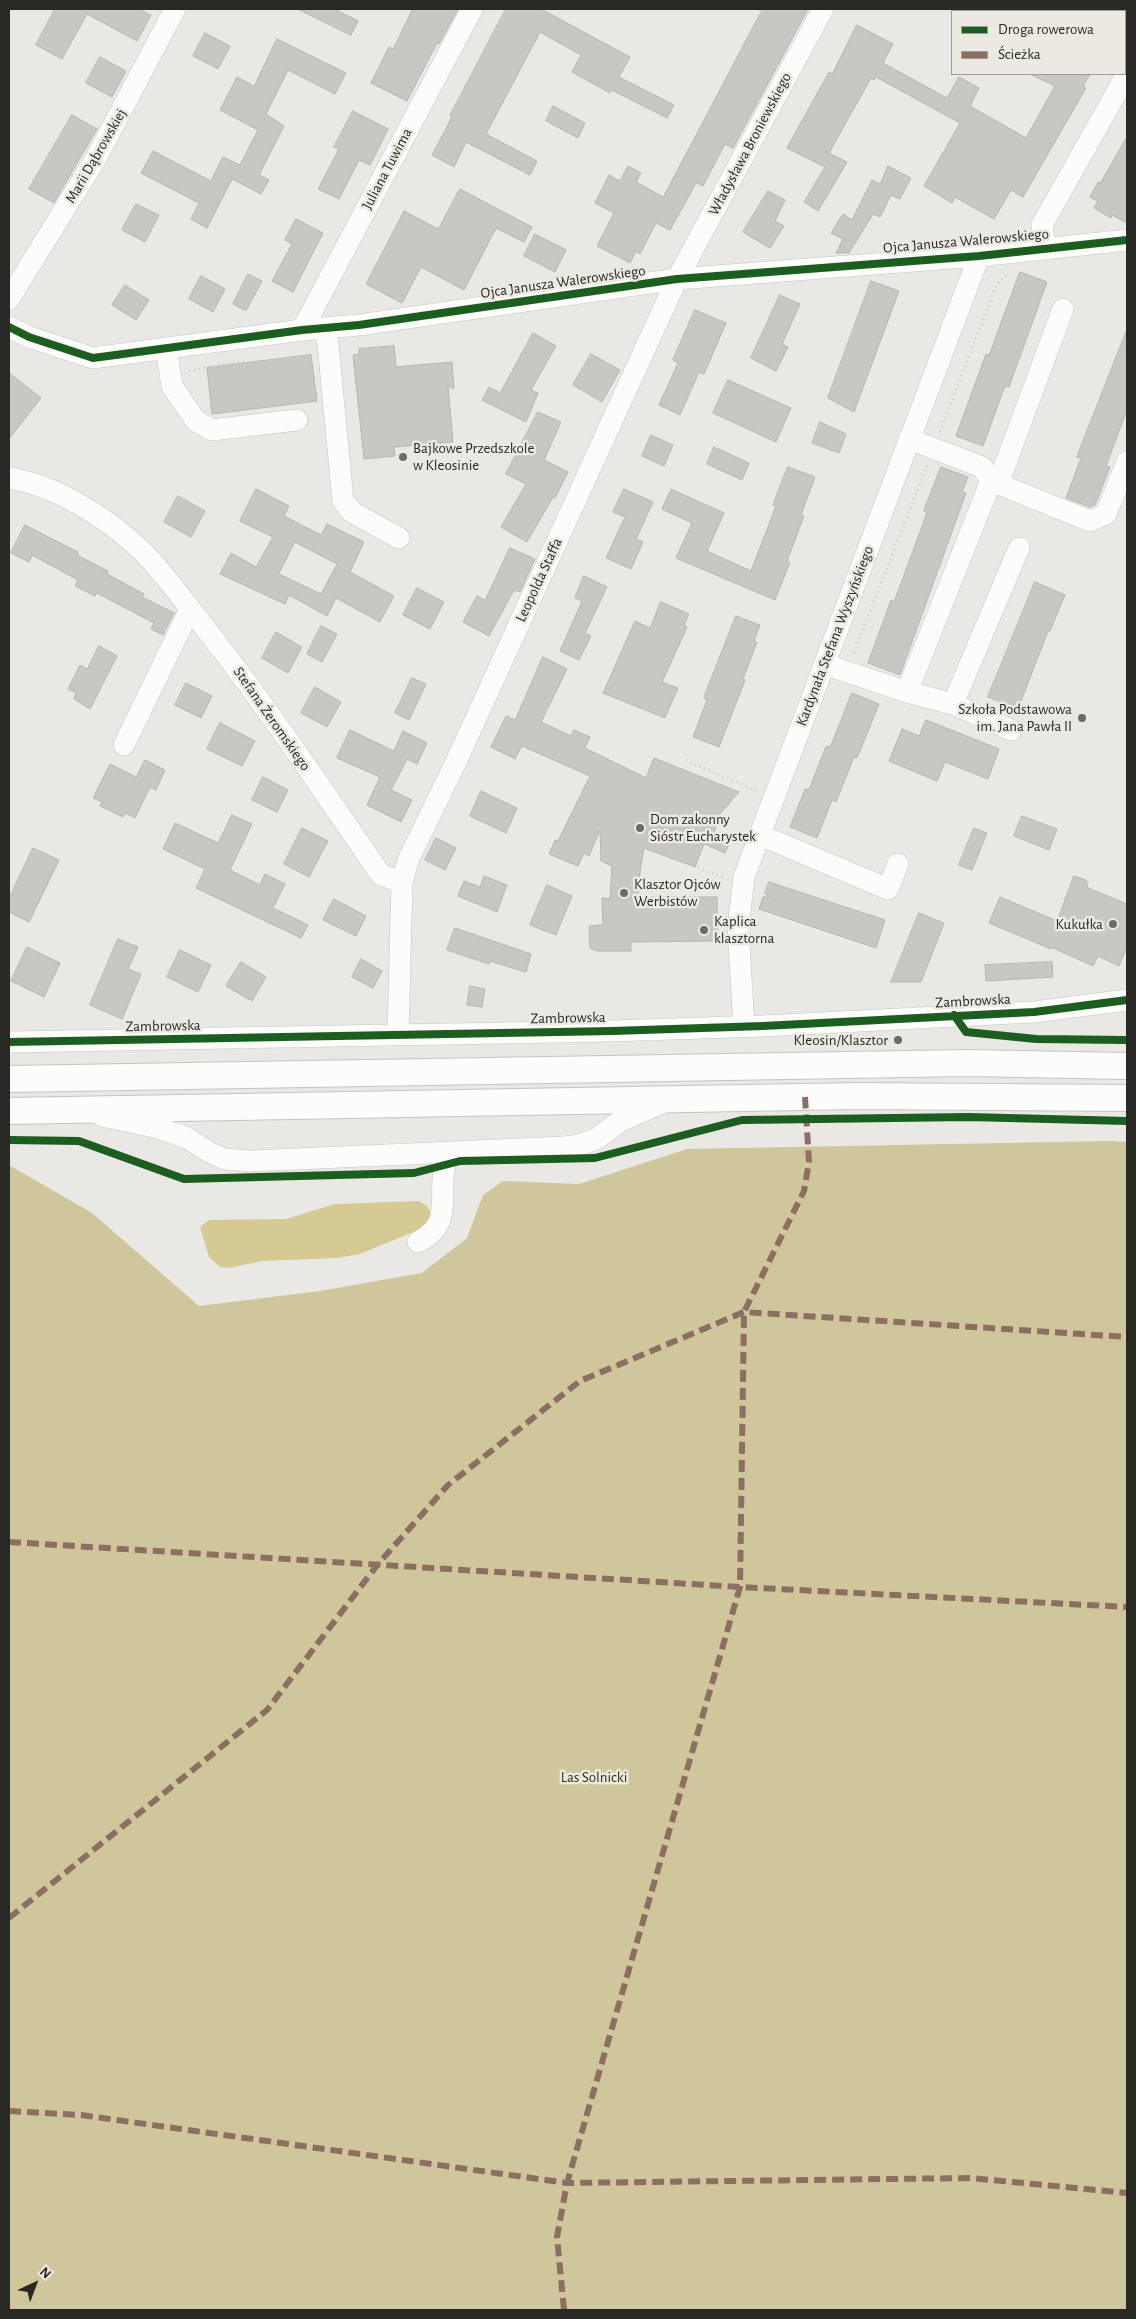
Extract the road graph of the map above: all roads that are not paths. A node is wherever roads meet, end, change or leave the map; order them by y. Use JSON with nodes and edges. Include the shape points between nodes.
{"nodes":[{"id":1,"x":176,"y":9,"type":"edge"},
{"id":2,"x":472,"y":9,"type":"edge"},
{"id":3,"x":823,"y":9,"type":"edge"},
{"id":4,"x":1127,"y":74,"type":"edge"},
{"id":5,"x":1127,"y":240,"type":"edge"},
{"id":6,"x":1045,"y":248,"type":"junction"},
{"id":7,"x":979,"y":256,"type":"junction"},
{"id":8,"x":677,"y":279,"type":"junction"},
{"id":9,"x":9,"y":299,"type":"edge"},
{"id":10,"x":1063,"y":309,"type":"dead end"},
{"id":11,"x":9,"y":327,"type":"edge"},
{"id":12,"x":324,"y":328,"type":"junction"},
{"id":13,"x":302,"y":330,"type":"junction"},
{"id":14,"x":166,"y":348,"type":"junction"},
{"id":15,"x":297,"y":420,"type":"dead end"},
{"id":16,"x":909,"y":439,"type":"junction"},
{"id":17,"x":1127,"y":462,"type":"edge"},
{"id":18,"x":9,"y":478,"type":"edge"},
{"id":19,"x":994,"y":483,"type":"junction"},
{"id":20,"x":399,"y":538,"type":"dead end"},
{"id":21,"x":1019,"y":548,"type":"dead end"},
{"id":22,"x":190,"y":609,"type":"junction"},
{"id":23,"x":824,"y":664,"type":"junction"},
{"id":24,"x":907,"y":692,"type":"junction"},
{"id":25,"x":953,"y":704,"type":"junction"},
{"id":26,"x":1012,"y":730,"type":"dead end"},
{"id":27,"x":124,"y":745,"type":"dead end"},
{"id":28,"x":760,"y":835,"type":"junction"},
{"id":29,"x":898,"y":864,"type":"dead end"},
{"id":30,"x":402,"y":882,"type":"junction"},
{"id":31,"x":1127,"y":1000,"type":"edge"},
{"id":32,"x":744,"y":1026,"type":"junction"},
{"id":33,"x":398,"y":1035,"type":"junction"},
{"id":34,"x":9,"y":1042,"type":"edge"},
{"id":35,"x":1127,"y":1066,"type":"edge"},
{"id":36,"x":9,"y":1079,"type":"edge"},
{"id":37,"x":672,"y":1098,"type":"junction"},
{"id":38,"x":1127,"y":1098,"type":"edge"},
{"id":39,"x":74,"y":1110,"type":"junction"},
{"id":40,"x":9,"y":1111,"type":"edge"},
{"id":41,"x":439,"y":1153,"type":"junction"},
{"id":42,"x":418,"y":1242,"type":"dead end"}],
"edges":[{"from":1,"to":9,"type":"street","name":"Marii Dąbrowskiej","via":[[95,160]]},
{"from":2,"to":13,"type":"street","name":"Juliana Tuwima"},
{"from":3,"to":8,"type":"street","name":"Władysława Broniewskiego"},
{"from":4,"to":6,"type":"street","via":[[1042,225]]},
{"from":5,"to":6,"type":"street","name":"Ojca Janusza Walerowskiego"},
{"from":6,"to":7,"type":"street","name":"Ojca Janusza Walerowskiego"},
{"from":7,"to":8,"type":"street","name":"Ojca Janusza Walerowskiego"},
{"from":7,"to":16,"type":"street","name":"Kardynała Stefana Wyszyńskiego"},
{"from":8,"to":12,"type":"street","name":"Ojca Janusza Walerowskiego"},
{"from":8,"to":30,"type":"street","name":"Leopolda Staffa","via":[[409,858]]},
{"from":10,"to":19,"type":"street"},
{"from":11,"to":14,"type":"street","name":"Ojca Janusza Walerowskiego","via":[[93,358]]},
{"from":12,"to":13,"type":"street","name":"Ojca Janusza Walerowskiego"},
{"from":12,"to":20,"type":"street","via":[[343,501],[352,512]]},
{"from":13,"to":14,"type":"street","name":"Ojca Janusza Walerowskiego"},
{"from":14,"to":15,"type":"street","via":[[172,386],[196,421],[212,430]]},
{"from":16,"to":19,"type":"street","via":[[982,467]]},
{"from":16,"to":23,"type":"street","name":"Kardynała Stefana Wyszyńskiego"},
{"from":17,"to":19,"type":"street","via":[[1106,514],[1090,521]]},
{"from":18,"to":22,"type":"street","name":"Stefana Żeromskiego","via":[[48,488],[120,533],[148,558]]},
{"from":19,"to":24,"type":"street"},
{"from":21,"to":25,"type":"street"},
{"from":22,"to":27,"type":"street"},
{"from":22,"to":30,"type":"street","name":"Stefana Żeromskiego","via":[[243,676],[382,875]]},
{"from":23,"to":24,"type":"street"},
{"from":23,"to":28,"type":"street","name":"Kardynała Stefana Wyszyńskiego"},
{"from":24,"to":25,"type":"street"},
{"from":25,"to":26,"type":"street"},
{"from":28,"to":29,"type":"street","via":[[888,889]]},
{"from":28,"to":32,"type":"street","name":"Kardynała Stefana Wyszyńskiego","via":[[744,877],[738,928]]},
{"from":30,"to":33,"type":"street"},
{"from":31,"to":32,"type":"street","name":"Zambrowska","via":[[1034,1012]]},
{"from":32,"to":33,"type":"street","name":"Zambrowska"},
{"from":33,"to":34,"type":"street","name":"Zambrowska"},
{"from":35,"to":36,"type":"main road","via":[[966,1063]]},
{"from":37,"to":38,"type":"main road"},
{"from":37,"to":39,"type":"main road"},
{"from":37,"to":41,"type":"street","via":[[619,1122],[596,1139],[582,1144]]},
{"from":39,"to":40,"type":"main road"},
{"from":39,"to":41,"type":"street","via":[[159,1128],[187,1138],[225,1159],[251,1161]]},
{"from":41,"to":42,"type":"street","via":[[445,1164],[442,1216],[434,1232]]}]}
